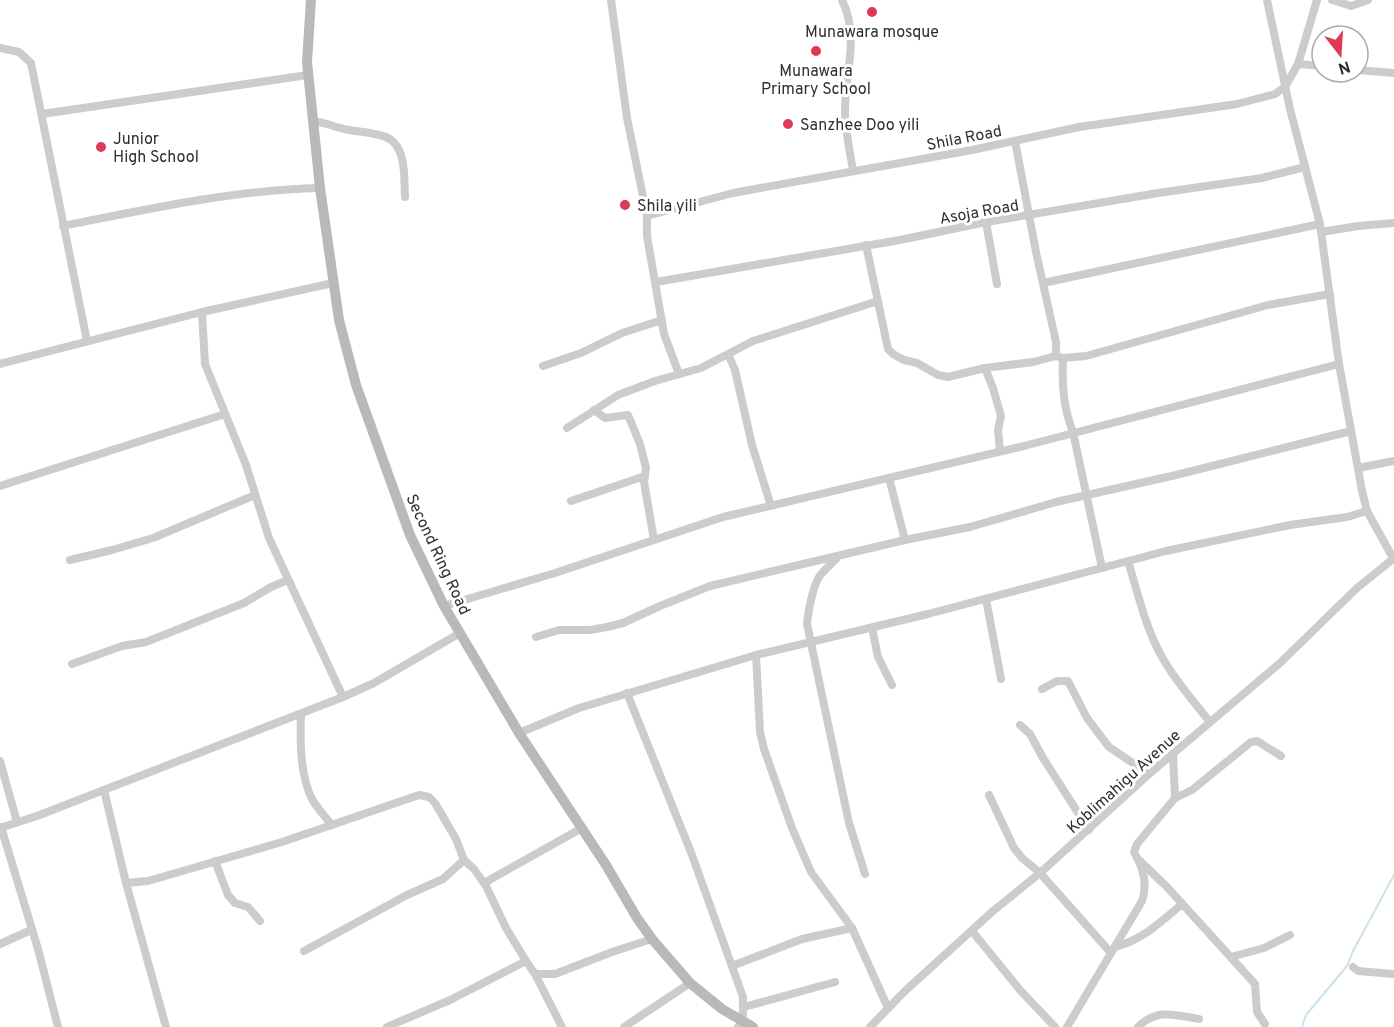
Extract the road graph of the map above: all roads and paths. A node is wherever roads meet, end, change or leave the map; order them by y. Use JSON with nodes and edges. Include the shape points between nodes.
{"nodes":[{"id":1,"x":311,"y":0,"type":"edge"},
{"id":2,"x":611,"y":0,"type":"edge"},
{"id":3,"x":842,"y":0,"type":"edge"},
{"id":4,"x":1267,"y":0,"type":"edge"},
{"id":5,"x":1317,"y":0,"type":"edge"},
{"id":6,"x":1332,"y":0,"type":"edge"},
{"id":7,"x":1368,"y":0,"type":"edge"},
{"id":8,"x":0,"y":48,"type":"edge"},
{"id":9,"x":1298,"y":63,"type":"junction"},
{"id":10,"x":1310,"y":64,"type":"edge"},
{"id":11,"x":1370,"y":71,"type":"edge"},
{"id":12,"x":1394,"y":73,"type":"edge"},
{"id":13,"x":309,"y":75,"type":"junction"},
{"id":14,"x":1285,"y":87,"type":"junction"},
{"id":15,"x":42,"y":114,"type":"junction"},
{"id":16,"x":314,"y":121,"type":"junction"},
{"id":17,"x":1015,"y":141,"type":"junction"},
{"id":18,"x":1305,"y":167,"type":"junction"},
{"id":19,"x":853,"y":171,"type":"junction"},
{"id":20,"x":320,"y":188,"type":"junction"},
{"id":21,"x":405,"y":197,"type":"dead end"},
{"id":22,"x":648,"y":216,"type":"junction"},
{"id":23,"x":1029,"y":216,"type":"junction"},
{"id":24,"x":986,"y":222,"type":"junction"},
{"id":25,"x":1394,"y":223,"type":"edge"},
{"id":26,"x":63,"y":226,"type":"junction"},
{"id":27,"x":1320,"y":228,"type":"junction"},
{"id":28,"x":866,"y":245,"type":"junction"},
{"id":29,"x":656,"y":282,"type":"junction"},
{"id":30,"x":333,"y":283,"type":"junction"},
{"id":31,"x":997,"y":284,"type":"dead end"},
{"id":32,"x":1043,"y":284,"type":"junction"},
{"id":33,"x":1330,"y":294,"type":"junction"},
{"id":34,"x":878,"y":301,"type":"junction"},
{"id":35,"x":201,"y":312,"type":"junction"},
{"id":36,"x":662,"y":320,"type":"junction"},
{"id":37,"x":87,"y":341,"type":"junction"},
{"id":38,"x":728,"y":354,"type":"junction"},
{"id":39,"x":1060,"y":357,"type":"junction"},
{"id":40,"x":0,"y":364,"type":"edge"},
{"id":41,"x":1339,"y":364,"type":"junction"},
{"id":42,"x":543,"y":366,"type":"dead end"},
{"id":43,"x":984,"y":368,"type":"junction"},
{"id":44,"x":679,"y":374,"type":"junction"},
{"id":45,"x":594,"y":411,"type":"junction"},
{"id":46,"x":225,"y":414,"type":"junction"},
{"id":47,"x":567,"y":428,"type":"dead end"},
{"id":48,"x":1351,"y":431,"type":"junction"},
{"id":49,"x":1072,"y":432,"type":"junction"},
{"id":50,"x":1000,"y":451,"type":"junction"},
{"id":51,"x":1394,"y":461,"type":"edge"},
{"id":52,"x":1358,"y":468,"type":"junction"},
{"id":53,"x":645,"y":476,"type":"junction"},
{"id":54,"x":889,"y":478,"type":"junction"},
{"id":55,"x":0,"y":486,"type":"edge"},
{"id":56,"x":1087,"y":494,"type":"junction"},
{"id":57,"x":255,"y":495,"type":"junction"},
{"id":58,"x":571,"y":501,"type":"dead end"},
{"id":59,"x":771,"y":506,"type":"junction"},
{"id":60,"x":1367,"y":511,"type":"junction"},
{"id":61,"x":654,"y":540,"type":"junction"},
{"id":62,"x":905,"y":540,"type":"junction"},
{"id":63,"x":838,"y":558,"type":"junction"},
{"id":64,"x":1393,"y":558,"type":"edge"},
{"id":65,"x":70,"y":560,"type":"dead end"},
{"id":66,"x":1128,"y":561,"type":"junction"},
{"id":67,"x":1102,"y":568,"type":"junction"},
{"id":68,"x":288,"y":580,"type":"junction"},
{"id":69,"x":986,"y":599,"type":"junction"},
{"id":70,"x":444,"y":606,"type":"junction"},
{"id":71,"x":872,"y":628,"type":"junction"},
{"id":72,"x":460,"y":633,"type":"junction"},
{"id":73,"x":536,"y":637,"type":"dead end"},
{"id":74,"x":810,"y":642,"type":"junction"},
{"id":75,"x":756,"y":655,"type":"junction"},
{"id":76,"x":72,"y":664,"type":"dead end"},
{"id":77,"x":1002,"y":679,"type":"dead end"},
{"id":78,"x":892,"y":685,"type":"dead end"},
{"id":79,"x":1042,"y":689,"type":"dead end"},
{"id":80,"x":627,"y":693,"type":"junction"},
{"id":81,"x":343,"y":698,"type":"junction"},
{"id":82,"x":301,"y":715,"type":"junction"},
{"id":83,"x":1209,"y":722,"type":"junction"},
{"id":84,"x":1020,"y":725,"type":"dead end"},
{"id":85,"x":519,"y":733,"type":"junction"},
{"id":86,"x":1173,"y":755,"type":"junction"},
{"id":87,"x":1281,"y":756,"type":"dead end"},
{"id":88,"x":0,"y":761,"type":"edge"},
{"id":89,"x":1149,"y":774,"type":"junction"},
{"id":90,"x":104,"y":790,"type":"junction"},
{"id":91,"x":989,"y":795,"type":"dead end"},
{"id":92,"x":1175,"y":798,"type":"junction"},
{"id":93,"x":17,"y":822,"type":"junction"},
{"id":94,"x":332,"y":825,"type":"junction"},
{"id":95,"x":1,"y":827,"type":"edge"},
{"id":96,"x":582,"y":828,"type":"junction"},
{"id":97,"x":1089,"y":830,"type":"junction"},
{"id":98,"x":464,"y":860,"type":"junction"},
{"id":99,"x":1139,"y":860,"type":"junction"},
{"id":100,"x":215,"y":861,"type":"junction"},
{"id":101,"x":1040,"y":873,"type":"junction"},
{"id":102,"x":865,"y":874,"type":"dead end"},
{"id":103,"x":126,"y":883,"type":"junction"},
{"id":104,"x":484,"y":883,"type":"junction"},
{"id":105,"x":1182,"y":904,"type":"junction"},
{"id":106,"x":260,"y":921,"type":"dead end"},
{"id":107,"x":852,"y":928,"type":"junction"},
{"id":108,"x":31,"y":930,"type":"junction"},
{"id":109,"x":972,"y":931,"type":"junction"},
{"id":110,"x":1290,"y":935,"type":"dead end"},
{"id":111,"x":652,"y":939,"type":"junction"},
{"id":112,"x":0,"y":944,"type":"edge"},
{"id":113,"x":1113,"y":950,"type":"junction"},
{"id":114,"x":304,"y":951,"type":"dead end"},
{"id":115,"x":1231,"y":957,"type":"junction"},
{"id":116,"x":526,"y":961,"type":"junction"},
{"id":117,"x":732,"y":966,"type":"junction"},
{"id":118,"x":1353,"y":967,"type":"dead end"},
{"id":119,"x":536,"y":974,"type":"junction"},
{"id":120,"x":1394,"y":974,"type":"edge"},
{"id":121,"x":835,"y":982,"type":"dead end"},
{"id":122,"x":690,"y":983,"type":"junction"},
{"id":123,"x":744,"y":1007,"type":"junction"},
{"id":124,"x":888,"y":1008,"type":"junction"},
{"id":125,"x":1199,"y":1018,"type":"dead end"},
{"id":126,"x":1265,"y":1024,"type":"dead end"},
{"id":127,"x":744,"y":1025,"type":"edge"},
{"id":128,"x":58,"y":1027,"type":"edge"},
{"id":129,"x":166,"y":1027,"type":"edge"},
{"id":130,"x":387,"y":1027,"type":"edge"},
{"id":131,"x":562,"y":1027,"type":"edge"},
{"id":132,"x":624,"y":1027,"type":"edge"},
{"id":133,"x":870,"y":1027,"type":"edge"},
{"id":134,"x":1055,"y":1027,"type":"edge"},
{"id":135,"x":1067,"y":1027,"type":"edge"},
{"id":136,"x":1138,"y":1027,"type":"edge"}],
"edges":[{"from":1,"to":13,"type":"street","name":"Second Ring Road"},
{"from":2,"to":22,"type":"street","via":[[627,118]]},
{"from":3,"to":19,"type":"street","via":[[852,34],[845,112]]},
{"from":4,"to":14,"type":"street"},
{"from":5,"to":9,"type":"street"},
{"from":6,"to":7,"type":"street","via":[[1352,6]]},
{"from":8,"to":15,"type":"street","via":[[19,52],[31,63]]},
{"from":9,"to":10,"type":"street"},
{"from":9,"to":14,"type":"street"},
{"from":11,"to":12,"type":"street"},
{"from":13,"to":15,"type":"street"},
{"from":13,"to":16,"type":"street","name":"Second Ring Road"},
{"from":14,"to":17,"type":"street","name":"Shila Road","via":[[1275,94],[1237,104],[1102,123]]},
{"from":14,"to":18,"type":"street"},
{"from":15,"to":26,"type":"street"},
{"from":16,"to":20,"type":"street","name":"Second Ring Road"},
{"from":16,"to":21,"type":"street","via":[[387,137],[397,145],[403,162]]},
{"from":17,"to":19,"type":"street","name":"Shila Road"},
{"from":17,"to":23,"type":"street"},
{"from":18,"to":23,"type":"street","name":"Asoja Road"},
{"from":18,"to":27,"type":"street"},
{"from":19,"to":22,"type":"street","name":"Shila Road","via":[[733,192]]},
{"from":20,"to":26,"type":"street","via":[[256,192]]},
{"from":20,"to":30,"type":"street","name":"Second Ring Road"},
{"from":22,"to":29,"type":"street","via":[[647,236]]},
{"from":23,"to":24,"type":"street","name":"Asoja Road"},
{"from":23,"to":32,"type":"street"},
{"from":24,"to":28,"type":"street","name":"Asoja Road"},
{"from":24,"to":31,"type":"street"},
{"from":25,"to":27,"type":"street"},
{"from":26,"to":37,"type":"street"},
{"from":27,"to":32,"type":"street"},
{"from":27,"to":33,"type":"street"},
{"from":28,"to":29,"type":"street","name":"Asoja Road"},
{"from":28,"to":34,"type":"street"},
{"from":29,"to":36,"type":"street"},
{"from":30,"to":35,"type":"street"},
{"from":30,"to":70,"type":"street","name":"Second Ring Road","via":[[356,385],[383,465],[410,535]]},
{"from":32,"to":39,"type":"street"},
{"from":33,"to":39,"type":"street","via":[[1268,305],[1086,356]]},
{"from":33,"to":41,"type":"street"},
{"from":34,"to":38,"type":"street","via":[[753,341]]},
{"from":34,"to":43,"type":"street","via":[[886,344],[892,354],[948,377]]},
{"from":35,"to":37,"type":"street"},
{"from":35,"to":46,"type":"street","via":[[205,364]]},
{"from":36,"to":42,"type":"street"},
{"from":36,"to":44,"type":"street"},
{"from":37,"to":40,"type":"street"},
{"from":38,"to":44,"type":"street"},
{"from":38,"to":59,"type":"street"},
{"from":39,"to":43,"type":"street"},
{"from":39,"to":49,"type":"street","via":[[1065,414]]},
{"from":41,"to":48,"type":"street"},
{"from":41,"to":49,"type":"street"},
{"from":43,"to":50,"type":"street","via":[[1001,416]]},
{"from":44,"to":45,"type":"street","via":[[618,395]]},
{"from":45,"to":47,"type":"street"},
{"from":45,"to":53,"type":"street","via":[[605,418],[628,415],[640,444]]},
{"from":46,"to":55,"type":"street"},
{"from":46,"to":57,"type":"street"},
{"from":48,"to":52,"type":"street"},
{"from":48,"to":56,"type":"street"},
{"from":49,"to":50,"type":"street"},
{"from":49,"to":56,"type":"street"},
{"from":50,"to":54,"type":"street"},
{"from":51,"to":52,"type":"street"},
{"from":52,"to":60,"type":"street"},
{"from":53,"to":58,"type":"street"},
{"from":53,"to":61,"type":"street"},
{"from":54,"to":59,"type":"street"},
{"from":54,"to":62,"type":"street"},
{"from":56,"to":62,"type":"street","via":[[970,527]]},
{"from":56,"to":67,"type":"street"},
{"from":57,"to":65,"type":"street","via":[[153,538]]},
{"from":57,"to":68,"type":"street"},
{"from":59,"to":61,"type":"street"},
{"from":60,"to":64,"type":"street"},
{"from":60,"to":66,"type":"street"},
{"from":61,"to":70,"type":"street"},
{"from":62,"to":63,"type":"street"},
{"from":63,"to":73,"type":"street","via":[[710,586],[615,626],[559,630]]},
{"from":63,"to":74,"type":"street","via":[[820,576],[808,609]]},
{"from":64,"to":83,"type":"street","name":"Koblimahigu Avenue","via":[[1324,618],[1280,663]]},
{"from":66,"to":67,"type":"street"},
{"from":66,"to":83,"type":"street","via":[[1162,656]]},
{"from":67,"to":69,"type":"street"},
{"from":68,"to":76,"type":"street","via":[[244,603],[146,642],[122,646]]},
{"from":68,"to":81,"type":"street"},
{"from":69,"to":71,"type":"street"},
{"from":69,"to":77,"type":"street"},
{"from":70,"to":72,"type":"street","name":"Second Ring Road"},
{"from":71,"to":74,"type":"street"},
{"from":71,"to":78,"type":"street","via":[[878,657]]},
{"from":72,"to":81,"type":"street"},
{"from":72,"to":85,"type":"street","name":"Second Ring Road"},
{"from":74,"to":75,"type":"street"},
{"from":74,"to":102,"type":"street","via":[[849,822]]},
{"from":75,"to":80,"type":"street"},
{"from":75,"to":107,"type":"street","via":[[764,749],[806,861]]},
{"from":79,"to":89,"type":"street","via":[[1057,681],[1068,681],[1109,747]]},
{"from":80,"to":85,"type":"street"},
{"from":80,"to":117,"type":"street"},
{"from":81,"to":82,"type":"street"},
{"from":82,"to":90,"type":"street"},
{"from":82,"to":94,"type":"street","via":[[307,787]]},
{"from":83,"to":86,"type":"street","name":"Koblimahigu Avenue"},
{"from":84,"to":97,"type":"street","via":[[1030,734]]},
{"from":85,"to":96,"type":"street","name":"Second Ring Road"},
{"from":86,"to":89,"type":"street","name":"Koblimahigu Avenue"},
{"from":86,"to":92,"type":"street"},
{"from":87,"to":92,"type":"street","via":[[1257,741],[1251,742],[1192,790]]},
{"from":88,"to":93,"type":"street"},
{"from":89,"to":97,"type":"street","name":"Koblimahigu Avenue"},
{"from":90,"to":93,"type":"street"},
{"from":90,"to":103,"type":"street"},
{"from":91,"to":101,"type":"street","via":[[1014,848]]},
{"from":92,"to":99,"type":"street","via":[[1137,844],[1134,852]]},
{"from":93,"to":95,"type":"street"},
{"from":94,"to":98,"type":"street","via":[[419,795],[429,797],[456,839]]},
{"from":94,"to":100,"type":"street"},
{"from":95,"to":108,"type":"street"},
{"from":96,"to":104,"type":"street"},
{"from":96,"to":111,"type":"street","name":"Second Ring Road"},
{"from":97,"to":101,"type":"street","name":"Koblimahigu Avenue"},
{"from":98,"to":104,"type":"street"},
{"from":98,"to":114,"type":"street","via":[[443,879]]},
{"from":99,"to":105,"type":"street"},
{"from":99,"to":113,"type":"street","via":[[1145,892]]},
{"from":100,"to":103,"type":"street","via":[[148,881]]},
{"from":100,"to":106,"type":"street","via":[[228,895],[235,903],[248,907]]},
{"from":101,"to":109,"type":"street","name":"Koblimahigu Avenue"},
{"from":101,"to":113,"type":"street"},
{"from":103,"to":129,"type":"street"},
{"from":104,"to":116,"type":"street"},
{"from":105,"to":113,"type":"street","via":[[1144,936]]},
{"from":105,"to":115,"type":"street"},
{"from":107,"to":117,"type":"street","via":[[802,939]]},
{"from":107,"to":124,"type":"street"},
{"from":108,"to":112,"type":"street"},
{"from":108,"to":128,"type":"street"},
{"from":109,"to":124,"type":"street","name":"Koblimahigu Avenue"},
{"from":109,"to":134,"type":"street"},
{"from":110,"to":115,"type":"street","via":[[1264,948]]},
{"from":111,"to":119,"type":"street","via":[[555,974]]},
{"from":111,"to":122,"type":"street","name":"Second Ring Road"},
{"from":113,"to":135,"type":"street"},
{"from":115,"to":126,"type":"street","via":[[1255,984],[1257,1012]]},
{"from":116,"to":119,"type":"street"},
{"from":116,"to":130,"type":"street"},
{"from":117,"to":123,"type":"street"},
{"from":118,"to":120,"type":"street","via":[[1358,971]]},
{"from":119,"to":131,"type":"street"},
{"from":121,"to":123,"type":"street"},
{"from":122,"to":127,"type":"street","name":"Second Ring Road"},
{"from":122,"to":132,"type":"street"},
{"from":123,"to":127,"type":"street"},
{"from":124,"to":133,"type":"street","name":"Koblimahigu Avenue"},
{"from":125,"to":136,"type":"street","via":[[1165,1013],[1152,1016]]}]}
